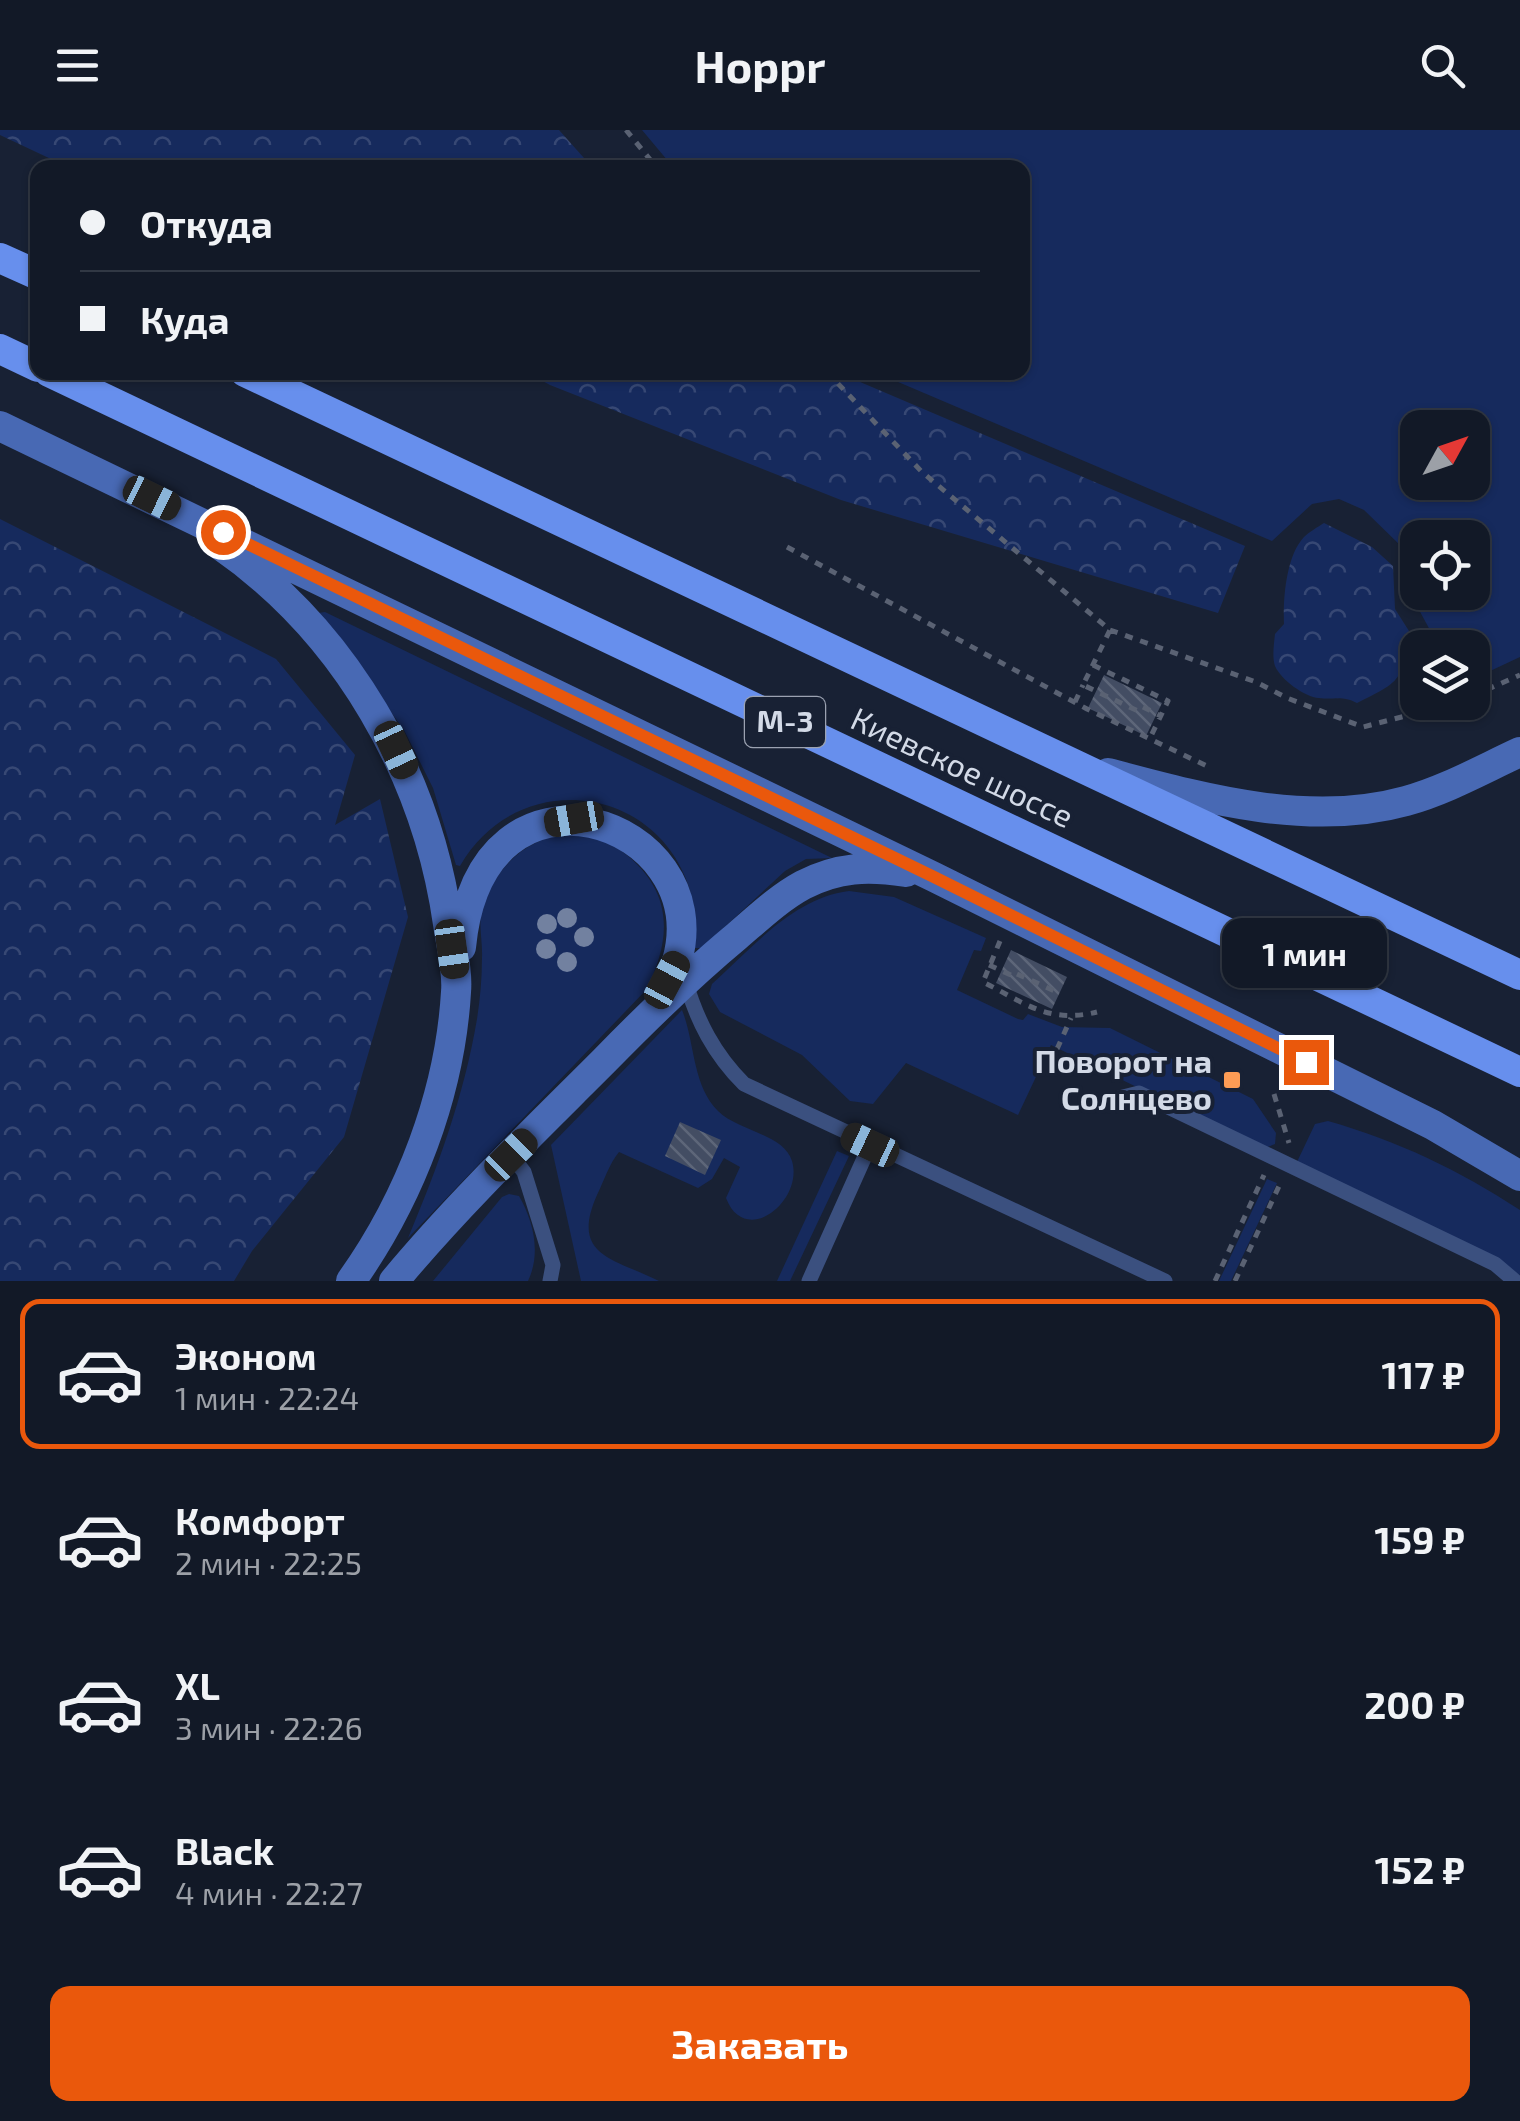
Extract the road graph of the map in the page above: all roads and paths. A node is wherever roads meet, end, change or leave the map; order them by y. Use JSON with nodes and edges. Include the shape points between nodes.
{"nodes":[{"id":1,"x":626,"y":130,"type":"edge"},
{"id":2,"x":650,"y":160,"type":"edge"},
{"id":3,"x":0,"y":258,"type":"edge"},
{"id":4,"x":30,"y":272,"type":"edge"},
{"id":5,"x":0,"y":349,"type":"edge"},
{"id":6,"x":30,"y":363,"type":"edge"},
{"id":7,"x":66,"y":380,"type":"edge"},
{"id":8,"x":261,"y":380,"type":"edge"},
{"id":9,"x":835,"y":380,"type":"edge"},
{"id":10,"x":0,"y":426,"type":"edge"},
{"id":11,"x":152,"y":498,"type":"junction"},
{"id":12,"x":786,"y":547,"type":"dead end"},
{"id":13,"x":1110,"y":630,"type":"junction"},
{"id":14,"x":1093,"y":665,"type":"junction"},
{"id":15,"x":1520,"y":675,"type":"edge"},
{"id":16,"x":1084,"y":685,"type":"junction"},
{"id":17,"x":1490,"y":688,"type":"edge"},
{"id":18,"x":1075,"y":702,"type":"junction"},
{"id":19,"x":1161,"y":716,"type":"junction"},
{"id":20,"x":1400,"y":718,"type":"edge"},
{"id":21,"x":1150,"y":738,"type":"junction"},
{"id":22,"x":1520,"y":752,"type":"edge"},
{"id":23,"x":1079,"y":764,"type":"junction"},
{"id":24,"x":1222,"y":773,"type":"dead end"},
{"id":25,"x":934,"y":877,"type":"junction"},
{"id":26,"x":1000,"y":940,"type":"dead end"},
{"id":27,"x":989,"y":966,"type":"junction"},
{"id":28,"x":1520,"y":974,"type":"edge"},
{"id":29,"x":685,"y":980,"type":"junction"},
{"id":30,"x":457,"y":989,"type":"junction"},
{"id":31,"x":1060,"y":993,"type":"dead end"},
{"id":32,"x":1096,"y":1012,"type":"dead end"},
{"id":33,"x":1071,"y":1018,"type":"junction"},
{"id":34,"x":624,"y":1041,"type":"junction"},
{"id":35,"x":1057,"y":1049,"type":"dead end"},
{"id":36,"x":1520,"y":1072,"type":"edge"},
{"id":37,"x":1274,"y":1094,"type":"dead end"},
{"id":38,"x":1115,"y":1099,"type":"dead end"},
{"id":39,"x":870,"y":1145,"type":"junction"},
{"id":40,"x":1286,"y":1151,"type":"dead end"},
{"id":41,"x":511,"y":1155,"type":"junction"},
{"id":42,"x":1520,"y":1176,"type":"edge"},
{"id":43,"x":352,"y":1281,"type":"edge"},
{"id":44,"x":394,"y":1281,"type":"edge"},
{"id":45,"x":550,"y":1281,"type":"edge"},
{"id":46,"x":809,"y":1281,"type":"edge"},
{"id":47,"x":1165,"y":1281,"type":"edge"},
{"id":48,"x":1215,"y":1281,"type":"edge"},
{"id":49,"x":1236,"y":1281,"type":"edge"},
{"id":50,"x":1515,"y":1281,"type":"edge"}],
"edges":[{"from":1,"to":2,"type":"path"},
{"from":3,"to":4,"type":"highway"},
{"from":5,"to":6,"type":"highway"},
{"from":7,"to":36,"type":"highway","name":"Киевское шоссе","number":"М-3"},
{"from":8,"to":23,"type":"highway","name":"Киевское шоссе","number":"М-3"},
{"from":9,"to":13,"type":"path","via":[[922,472]]},
{"from":10,"to":11,"type":"street"},
{"from":11,"to":25,"type":"street"},
{"from":11,"to":30,"type":"street","via":[[284,597],[384,724],[440,870]]},
{"from":12,"to":18,"type":"path"},
{"from":13,"to":14,"type":"path"},
{"from":13,"to":20,"type":"path","via":[[1363,728]]},
{"from":14,"to":16,"type":"path"},
{"from":14,"to":19,"type":"path","via":[[1168,701]]},
{"from":15,"to":17,"type":"path"},
{"from":16,"to":18,"type":"path"},
{"from":16,"to":19,"type":"path"},
{"from":18,"to":21,"type":"path"},
{"from":19,"to":21,"type":"path"},
{"from":21,"to":24,"type":"path"},
{"from":22,"to":23,"type":"street","via":[[1400,803],[1322,812],[1253,806]]},
{"from":23,"to":28,"type":"highway","name":"Киевское шоссе","number":"М-3"},
{"from":25,"to":29,"type":"street","via":[[873,867],[839,870],[770,908]]},
{"from":25,"to":42,"type":"street","via":[[1434,1124]]},
{"from":26,"to":27,"type":"path"},
{"from":27,"to":31,"type":"path"},
{"from":27,"to":33,"type":"path","via":[[982,982]]},
{"from":29,"to":34,"type":"street"},
{"from":29,"to":39,"type":"lane","via":[[698,1021],[744,1084]]},
{"from":30,"to":34,"type":"street","via":[[464,918],[492,856],[543,824],[606,824],[635,840],[659,867],[676,898],[681,927],[676,962],[658,998]]},
{"from":30,"to":43,"type":"street","via":[[446,1073],[417,1161]]},
{"from":32,"to":33,"type":"path"},
{"from":33,"to":35,"type":"path"},
{"from":34,"to":41,"type":"street"},
{"from":37,"to":40,"type":"path","via":[[1290,1141]]},
{"from":38,"to":50,"type":"lane","via":[[1138,1093],[1494,1264]]},
{"from":39,"to":46,"type":"lane"},
{"from":39,"to":47,"type":"lane"},
{"from":41,"to":44,"type":"street"},
{"from":41,"to":45,"type":"lane","via":[[524,1172],[554,1265]]},
{"from":48,"to":49,"type":"path","via":[[1264,1174],[1281,1182]]}]}
